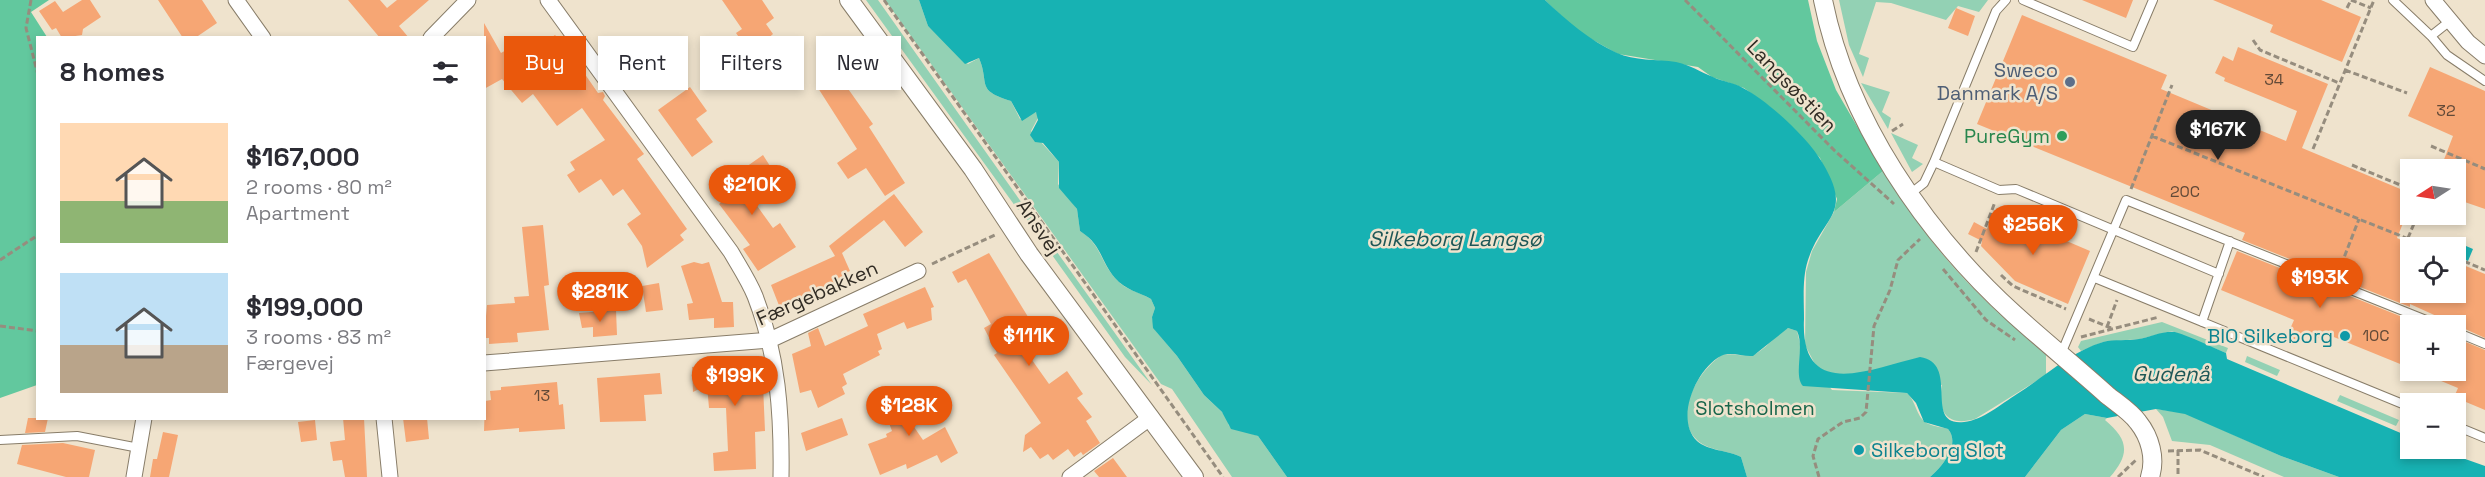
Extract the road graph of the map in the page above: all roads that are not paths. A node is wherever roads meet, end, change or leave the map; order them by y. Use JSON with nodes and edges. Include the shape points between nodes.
{"nodes":[{"id":1,"x":236,"y":0,"type":"edge"},
{"id":2,"x":468,"y":0,"type":"edge"},
{"id":3,"x":548,"y":0,"type":"edge"},
{"id":4,"x":849,"y":0,"type":"edge"},
{"id":5,"x":1823,"y":0,"type":"edge"},
{"id":6,"x":2006,"y":0,"type":"edge"},
{"id":7,"x":2023,"y":0,"type":"edge"},
{"id":8,"x":2153,"y":0,"type":"edge"},
{"id":9,"x":2393,"y":0,"type":"edge"},
{"id":10,"x":2433,"y":0,"type":"edge"},
{"id":11,"x":2450,"y":21,"type":"junction"},
{"id":12,"x":262,"y":36,"type":"edge"},
{"id":13,"x":433,"y":36,"type":"edge"},
{"id":14,"x":2431,"y":36,"type":"junction"},
{"id":15,"x":2485,"y":56,"type":"edge"},
{"id":16,"x":2485,"y":81,"type":"edge"},
{"id":17,"x":1934,"y":162,"type":"junction"},
{"id":18,"x":1910,"y":194,"type":"junction"},
{"id":19,"x":2113,"y":231,"type":"junction"},
{"id":20,"x":2230,"y":241,"type":"junction"},
{"id":21,"x":918,"y":271,"type":"road end"},
{"id":22,"x":2219,"y":274,"type":"junction"},
{"id":23,"x":2095,"y":278,"type":"junction"},
{"id":24,"x":2414,"y":315,"type":"edge"},
{"id":25,"x":2202,"y":322,"type":"junction"},
{"id":26,"x":2466,"y":336,"type":"edge"},
{"id":27,"x":770,"y":340,"type":"junction"},
{"id":28,"x":2485,"y":344,"type":"edge"},
{"id":29,"x":2064,"y":347,"type":"junction"},
{"id":30,"x":486,"y":363,"type":"edge"},
{"id":31,"x":2400,"y":403,"type":"edge"},
{"id":32,"x":1151,"y":417,"type":"junction"},
{"id":33,"x":144,"y":420,"type":"edge"},
{"id":34,"x":384,"y":420,"type":"edge"},
{"id":35,"x":2466,"y":430,"type":"edge"},
{"id":36,"x":2485,"y":438,"type":"edge"},
{"id":37,"x":0,"y":440,"type":"edge"},
{"id":38,"x":139,"y":448,"type":"junction"},
{"id":39,"x":134,"y":477,"type":"edge"},
{"id":40,"x":390,"y":477,"type":"edge"},
{"id":41,"x":781,"y":477,"type":"edge"},
{"id":42,"x":1070,"y":477,"type":"edge"},
{"id":43,"x":1194,"y":477,"type":"edge"},
{"id":44,"x":2150,"y":477,"type":"edge"}],
"edges":[{"from":1,"to":12,"type":"street"},
{"from":2,"to":13,"type":"street"},
{"from":3,"to":27,"type":"street","via":[[730,252],[754,294]]},
{"from":4,"to":32,"type":"street","name":"Ansvej"},
{"from":5,"to":18,"type":"street","via":[[1845,77]]},
{"from":6,"to":17,"type":"lane","via":[[1996,11]]},
{"from":7,"to":8,"type":"lane","via":[[2133,47]]},
{"from":9,"to":14,"type":"lane"},
{"from":10,"to":11,"type":"street"},
{"from":11,"to":14,"type":"lane"},
{"from":11,"to":15,"type":"street"},
{"from":14,"to":16,"type":"lane","via":[[2447,55]]},
{"from":17,"to":18,"type":"lane","via":[[1924,183]]},
{"from":17,"to":19,"type":"lane","via":[[1999,190],[2016,189]]},
{"from":18,"to":29,"type":"street","via":[[1976,259],[2013,313]]},
{"from":19,"to":20,"type":"lane","via":[[2126,200]]},
{"from":19,"to":22,"type":"lane"},
{"from":19,"to":23,"type":"lane"},
{"from":20,"to":22,"type":"lane"},
{"from":20,"to":24,"type":"lane"},
{"from":21,"to":27,"type":"street","name":"Færgebakken"},
{"from":22,"to":25,"type":"lane"},
{"from":23,"to":25,"type":"lane"},
{"from":23,"to":29,"type":"lane"},
{"from":25,"to":31,"type":"lane"},
{"from":26,"to":28,"type":"lane"},
{"from":27,"to":30,"type":"street","name":"Færgebakken"},
{"from":27,"to":41,"type":"street","via":[[779,387]]},
{"from":29,"to":44,"type":"street","via":[[2138,422],[2153,452]]},
{"from":32,"to":42,"type":"street"},
{"from":32,"to":43,"type":"street","name":"Ansvej"},
{"from":33,"to":38,"type":"street"},
{"from":34,"to":40,"type":"street"},
{"from":35,"to":36,"type":"lane"},
{"from":37,"to":38,"type":"lane","via":[[77,436]]},
{"from":38,"to":39,"type":"street"}]}
